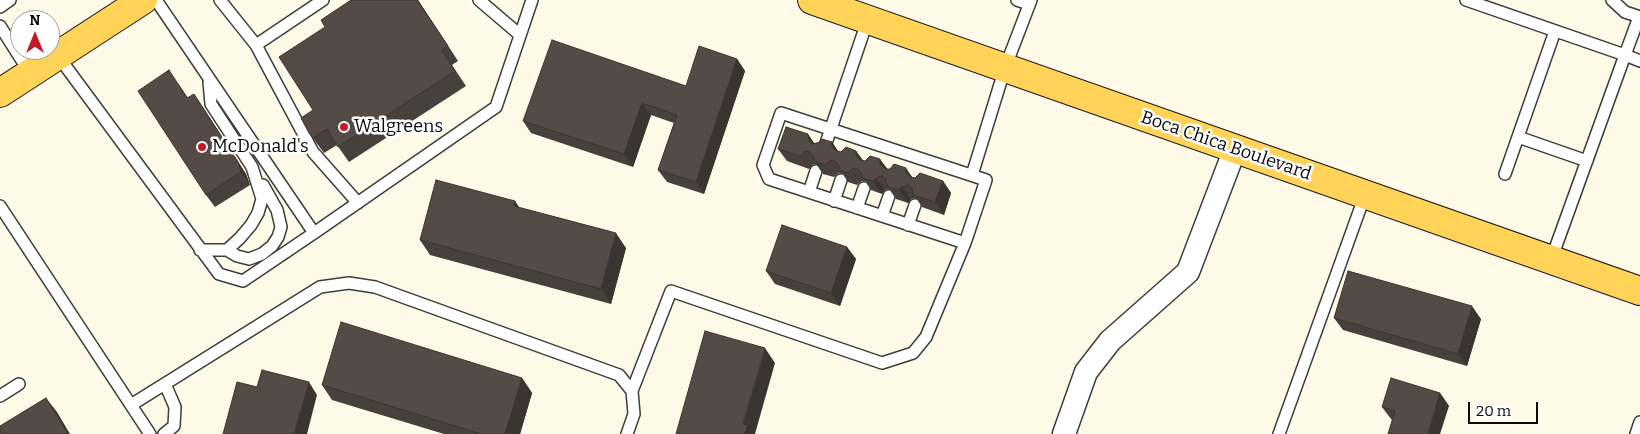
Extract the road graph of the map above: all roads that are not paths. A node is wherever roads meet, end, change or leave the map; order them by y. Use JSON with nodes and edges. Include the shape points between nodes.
{"nodes":[{"id":1,"x":10,"y":0,"type":"edge"},
{"id":2,"x":143,"y":0,"type":"edge"},
{"id":3,"x":156,"y":0,"type":"edge"},
{"id":4,"x":220,"y":0,"type":"edge"},
{"id":5,"x":324,"y":0,"type":"edge"},
{"id":6,"x":479,"y":0,"type":"edge"},
{"id":7,"x":532,"y":0,"type":"edge"},
{"id":8,"x":1018,"y":0,"type":"edge"},
{"id":9,"x":1466,"y":0,"type":"edge"},
{"id":10,"x":1612,"y":0,"type":"edge"},
{"id":11,"x":821,"y":1,"type":"edge"},
{"id":12,"x":1030,"y":2,"type":"edge"},
{"id":13,"x":0,"y":7,"type":"edge"},
{"id":14,"x":1640,"y":17,"type":"edge"},
{"id":15,"x":868,"y":20,"type":"junction"},
{"id":16,"x":0,"y":26,"type":"edge"},
{"id":17,"x":1555,"y":31,"type":"junction"},
{"id":18,"x":520,"y":35,"type":"junction"},
{"id":19,"x":256,"y":44,"type":"junction"},
{"id":20,"x":60,"y":55,"type":"edge"},
{"id":21,"x":1625,"y":56,"type":"junction"},
{"id":22,"x":60,"y":59,"type":"edge"},
{"id":23,"x":52,"y":60,"type":"edge"},
{"id":24,"x":1640,"y":61,"type":"edge"},
{"id":25,"x":1005,"y":68,"type":"junction"},
{"id":26,"x":30,"y":74,"type":"junction"},
{"id":27,"x":209,"y":78,"type":"junction"},
{"id":28,"x":0,"y":93,"type":"edge"},
{"id":29,"x":831,"y":130,"type":"junction"},
{"id":30,"x":1518,"y":137,"type":"junction"},
{"id":31,"x":854,"y":138,"type":"junction"},
{"id":32,"x":879,"y":145,"type":"junction"},
{"id":33,"x":824,"y":149,"type":"edge"},
{"id":34,"x":1235,"y":149,"type":"junction"},
{"id":35,"x":850,"y":151,"type":"edge"},
{"id":36,"x":902,"y":153,"type":"junction"},
{"id":37,"x":874,"y":159,"type":"edge"},
{"id":38,"x":929,"y":161,"type":"junction"},
{"id":39,"x":1587,"y":161,"type":"junction"},
{"id":40,"x":252,"y":167,"type":"junction"},
{"id":41,"x":898,"y":167,"type":"edge"},
{"id":42,"x":816,"y":171,"type":"edge"},
{"id":43,"x":1505,"y":174,"type":"dead end"},
{"id":44,"x":972,"y":175,"type":"junction"},
{"id":45,"x":924,"y":176,"type":"edge"},
{"id":46,"x":841,"y":180,"type":"edge"},
{"id":47,"x":864,"y":188,"type":"edge"},
{"id":48,"x":809,"y":192,"type":"junction"},
{"id":49,"x":1366,"y":195,"type":"junction"},
{"id":50,"x":888,"y":196,"type":"edge"},
{"id":51,"x":834,"y":200,"type":"junction"},
{"id":52,"x":358,"y":203,"type":"junction"},
{"id":53,"x":915,"y":205,"type":"edge"},
{"id":54,"x":0,"y":206,"type":"edge"},
{"id":55,"x":857,"y":208,"type":"junction"},
{"id":56,"x":882,"y":216,"type":"junction"},
{"id":57,"x":908,"y":225,"type":"junction"},
{"id":58,"x":314,"y":233,"type":"junction"},
{"id":59,"x":964,"y":243,"type":"junction"},
{"id":60,"x":200,"y":250,"type":"junction"},
{"id":61,"x":227,"y":250,"type":"junction"},
{"id":62,"x":1552,"y":260,"type":"junction"},
{"id":63,"x":1640,"y":291,"type":"edge"},
{"id":64,"x":19,"y":384,"type":"dead end"},
{"id":65,"x":166,"y":384,"type":"junction"},
{"id":66,"x":632,"y":391,"type":"junction"},
{"id":67,"x":0,"y":396,"type":"edge"},
{"id":68,"x":131,"y":405,"type":"junction"},
{"id":69,"x":1640,"y":422,"type":"edge"},
{"id":70,"x":150,"y":434,"type":"edge"},
{"id":71,"x":164,"y":434,"type":"edge"},
{"id":72,"x":627,"y":434,"type":"edge"},
{"id":73,"x":1064,"y":434,"type":"edge"},
{"id":74,"x":1280,"y":434,"type":"edge"},
{"id":75,"x":1636,"y":434,"type":"edge"}],
"edges":[{"from":1,"to":13,"type":"lane"},
{"from":2,"to":20,"type":"main road"},
{"from":3,"to":27,"type":"lane"},
{"from":4,"to":19,"type":"lane"},
{"from":5,"to":19,"type":"lane"},
{"from":6,"to":18,"type":"lane"},
{"from":7,"to":18,"type":"lane"},
{"from":8,"to":12,"type":"lane"},
{"from":9,"to":17,"type":"lane"},
{"from":10,"to":14,"type":"lane","via":[[1625,12]]},
{"from":11,"to":15,"type":"main road","name":"Boca Chica Boulevard"},
{"from":12,"to":25,"type":"lane"},
{"from":14,"to":21,"type":"lane"},
{"from":15,"to":25,"type":"main road","name":"Boca Chica Boulevard"},
{"from":15,"to":29,"type":"lane"},
{"from":16,"to":26,"type":"lane"},
{"from":17,"to":21,"type":"lane"},
{"from":17,"to":30,"type":"lane"},
{"from":18,"to":52,"type":"lane","via":[[496,107]]},
{"from":19,"to":52,"type":"lane","via":[[313,152]]},
{"from":21,"to":24,"type":"lane"},
{"from":21,"to":39,"type":"lane"},
{"from":22,"to":60,"type":"lane"},
{"from":23,"to":26,"type":"main road"},
{"from":25,"to":34,"type":"main road","name":"Boca Chica Boulevard"},
{"from":25,"to":44,"type":"lane"},
{"from":26,"to":28,"type":"main road"},
{"from":27,"to":40,"type":"lane","via":[[212,104]]},
{"from":27,"to":58,"type":"lane"},
{"from":29,"to":31,"type":"lane"},
{"from":29,"to":33,"type":"lane"},
{"from":29,"to":48,"type":"lane","via":[[781,113],[763,165],[769,179]]},
{"from":30,"to":39,"type":"lane"},
{"from":30,"to":43,"type":"lane"},
{"from":31,"to":32,"type":"lane"},
{"from":31,"to":35,"type":"lane"},
{"from":32,"to":36,"type":"lane"},
{"from":32,"to":37,"type":"lane"},
{"from":34,"to":49,"type":"main road","name":"Boca Chica Boulevard"},
{"from":34,"to":73,"type":"street","via":[[1188,272],[1110,341],[1086,372]]},
{"from":36,"to":38,"type":"lane"},
{"from":36,"to":41,"type":"lane"},
{"from":38,"to":44,"type":"lane"},
{"from":38,"to":45,"type":"lane"},
{"from":39,"to":62,"type":"lane"},
{"from":40,"to":61,"type":"lane","via":[[262,199],[258,213]]},
{"from":40,"to":61,"type":"lane","via":[[282,227],[272,246],[262,254],[249,259]]},
{"from":42,"to":48,"type":"lane"},
{"from":44,"to":59,"type":"lane","via":[[986,180]]},
{"from":46,"to":51,"type":"lane"},
{"from":47,"to":55,"type":"lane"},
{"from":48,"to":51,"type":"lane"},
{"from":49,"to":62,"type":"main road","name":"Boca Chica Boulevard"},
{"from":49,"to":74,"type":"lane"},
{"from":50,"to":56,"type":"lane"},
{"from":51,"to":55,"type":"lane"},
{"from":52,"to":58,"type":"lane"},
{"from":53,"to":57,"type":"lane"},
{"from":54,"to":68,"type":"lane"},
{"from":55,"to":56,"type":"lane"},
{"from":56,"to":57,"type":"lane"},
{"from":57,"to":59,"type":"lane"},
{"from":58,"to":60,"type":"lane","via":[[242,281],[218,274]]},
{"from":59,"to":66,"type":"lane","via":[[926,337],[913,353],[882,363],[671,291]]},
{"from":60,"to":61,"type":"lane"},
{"from":62,"to":63,"type":"main road","name":"Boca Chica Boulevard"},
{"from":64,"to":67,"type":"lane"},
{"from":65,"to":66,"type":"lane","via":[[320,286],[349,283],[376,286],[619,375]]},
{"from":65,"to":68,"type":"lane"},
{"from":65,"to":71,"type":"lane","via":[[175,406],[174,426]]},
{"from":66,"to":72,"type":"lane","via":[[634,414]]},
{"from":68,"to":70,"type":"lane"},
{"from":69,"to":75,"type":"lane"}]}
